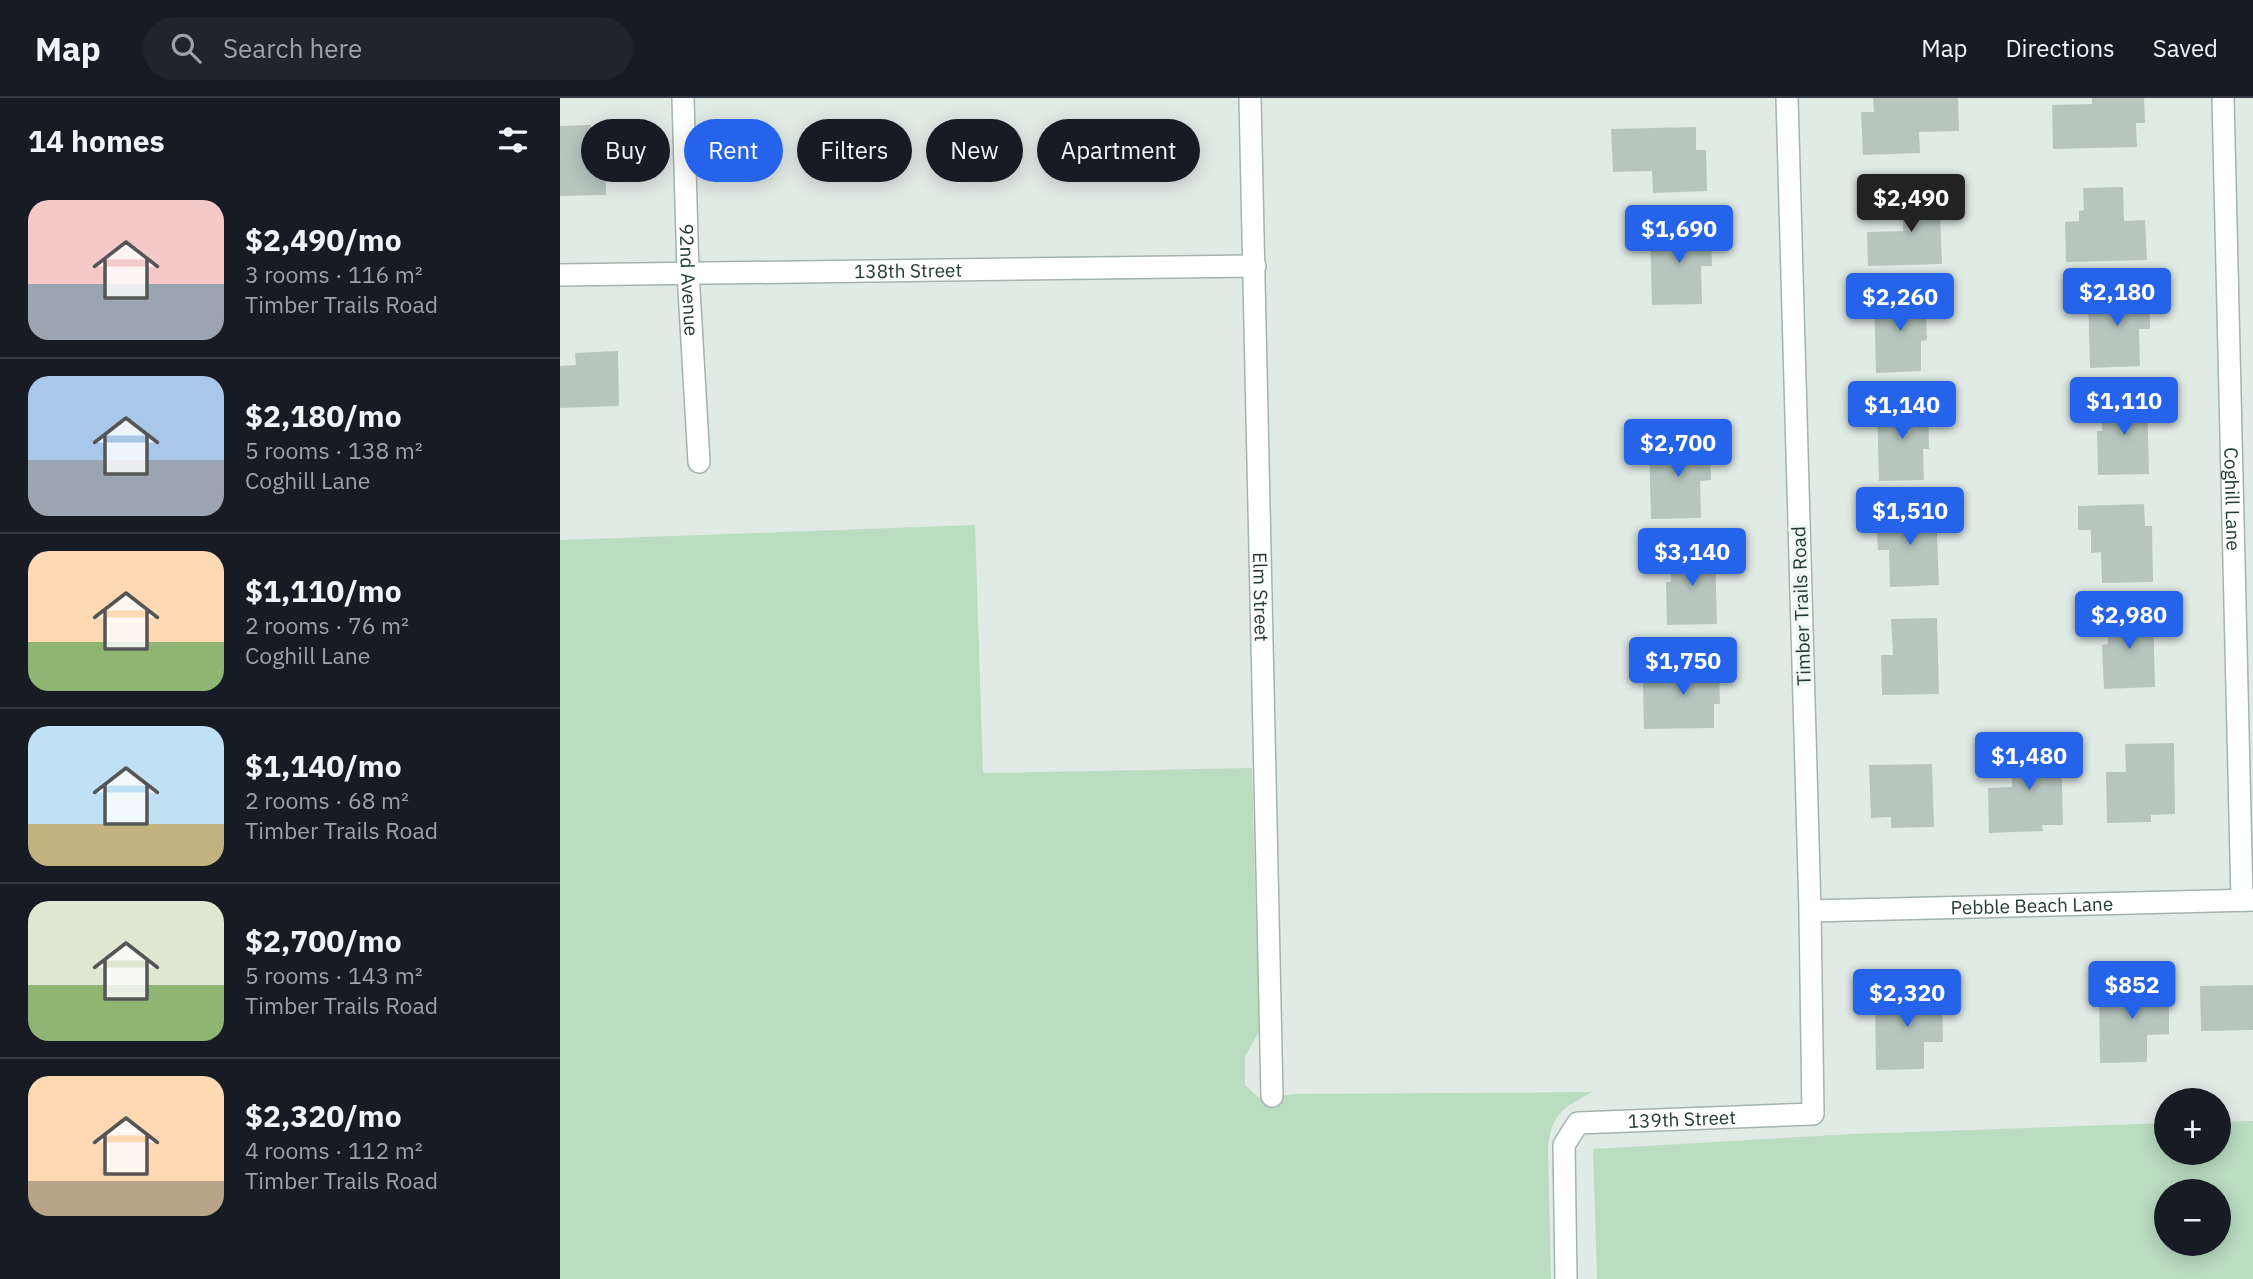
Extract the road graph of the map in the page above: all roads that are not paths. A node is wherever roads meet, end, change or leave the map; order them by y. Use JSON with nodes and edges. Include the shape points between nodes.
{"nodes":[{"id":1,"x":683,"y":98,"type":"edge"},
{"id":2,"x":1250,"y":98,"type":"edge"},
{"id":3,"x":1787,"y":98,"type":"edge"},
{"id":4,"x":2223,"y":98,"type":"edge"},
{"id":5,"x":1255,"y":266,"type":"junction"},
{"id":6,"x":688,"y":272,"type":"junction"},
{"id":7,"x":560,"y":275,"type":"edge"},
{"id":8,"x":699,"y":462,"type":"dead end"},
{"id":9,"x":2248,"y":900,"type":"edge"},
{"id":10,"x":1810,"y":911,"type":"junction"},
{"id":11,"x":1272,"y":1096,"type":"dead end"},
{"id":12,"x":1812,"y":1114,"type":"joint"},
{"id":13,"x":1566,"y":1279,"type":"edge"}],
"edges":[{"from":1,"to":6,"type":"street","name":"92nd Avenue"},
{"from":2,"to":5,"type":"street","name":"Elm Street"},
{"from":3,"to":10,"type":"street","name":"Timber Trails Road"},
{"from":4,"to":9,"type":"street","name":"Coghill Lane"},
{"from":5,"to":6,"type":"street","name":"138th Street"},
{"from":5,"to":11,"type":"street","name":"Elm Street"},
{"from":6,"to":7,"type":"street","name":"138th Street"},
{"from":6,"to":8,"type":"street","name":"92nd Avenue"},
{"from":9,"to":10,"type":"street","name":"Pebble Beach Lane"},
{"from":10,"to":12,"type":"street","name":"Timber Trails Road"},
{"from":12,"to":13,"type":"street","name":"139th Street","via":[[1578,1123],[1563,1145]]}]}
